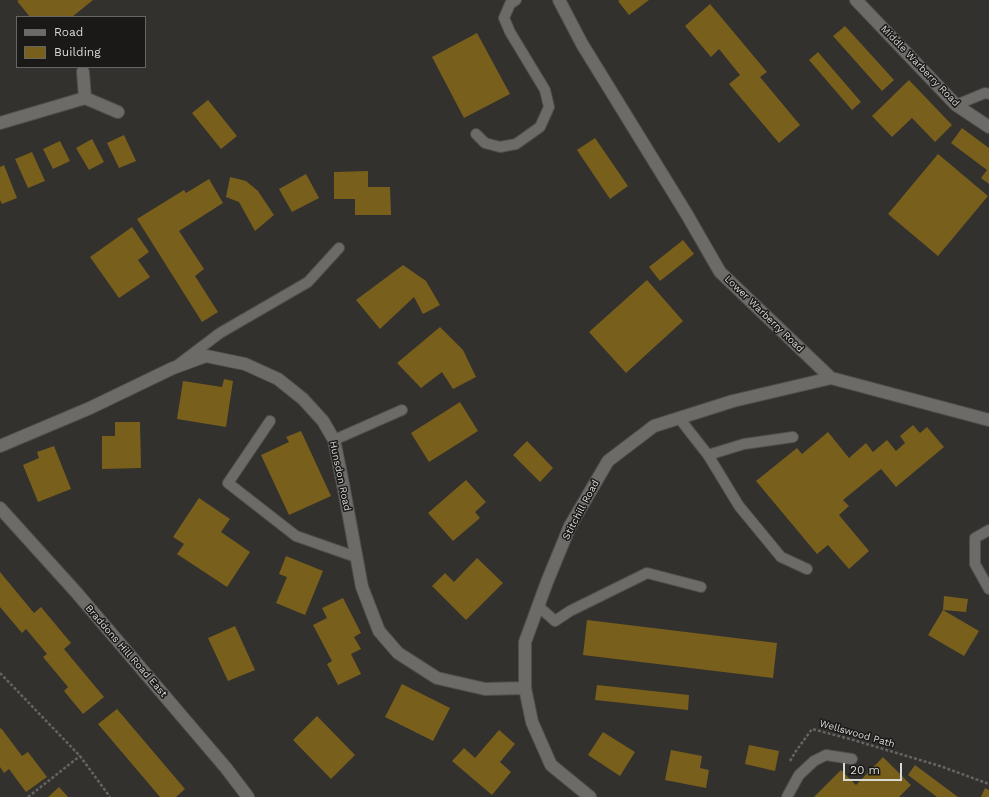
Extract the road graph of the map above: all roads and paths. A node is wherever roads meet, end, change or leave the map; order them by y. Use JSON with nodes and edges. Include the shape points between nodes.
{"nodes":[{"id":1,"x":516,"y":0,"type":"edge"},
{"id":2,"x":559,"y":0,"type":"edge"},
{"id":3,"x":856,"y":0,"type":"edge"},
{"id":4,"x":83,"y":72,"type":"dead end"},
{"id":5,"x":989,"y":94,"type":"edge"},
{"id":6,"x":84,"y":98,"type":"junction"},
{"id":7,"x":956,"y":105,"type":"junction"},
{"id":8,"x":118,"y":112,"type":"dead end"},
{"id":9,"x":0,"y":123,"type":"edge"},
{"id":10,"x":989,"y":127,"type":"edge"},
{"id":11,"x":476,"y":134,"type":"dead end"},
{"id":12,"x":339,"y":248,"type":"dead end"},
{"id":13,"x":173,"y":368,"type":"junction"},
{"id":14,"x":831,"y":378,"type":"junction"},
{"id":15,"x":402,"y":410,"type":"dead end"},
{"id":16,"x":679,"y":418,"type":"junction"},
{"id":17,"x":989,"y":420,"type":"edge"},
{"id":18,"x":270,"y":421,"type":"dead end"},
{"id":19,"x":793,"y":436,"type":"dead end"},
{"id":20,"x":334,"y":440,"type":"junction"},
{"id":21,"x":0,"y":446,"type":"edge"},
{"id":22,"x":708,"y":455,"type":"junction"},
{"id":23,"x":0,"y":508,"type":"edge"},
{"id":24,"x":989,"y":530,"type":"edge"},
{"id":25,"x":356,"y":557,"type":"junction"},
{"id":26,"x":806,"y":569,"type":"dead end"},
{"id":27,"x":701,"y":587,"type":"dead end"},
{"id":28,"x":989,"y":589,"type":"edge"},
{"id":29,"x":538,"y":606,"type":"junction"},
{"id":30,"x":0,"y":673,"type":"edge"},
{"id":31,"x":525,"y":688,"type":"junction"},
{"id":32,"x":812,"y":729,"type":"dead end"},
{"id":33,"x":80,"y":756,"type":"junction"},
{"id":34,"x":852,"y":759,"type":"dead end"},
{"id":35,"x":989,"y":784,"type":"edge"},
{"id":36,"x":28,"y":797,"type":"edge"},
{"id":37,"x":110,"y":797,"type":"edge"},
{"id":38,"x":248,"y":797,"type":"edge"},
{"id":39,"x":590,"y":797,"type":"edge"},
{"id":40,"x":787,"y":797,"type":"edge"}],
"edges":[{"from":1,"to":11,"type":"lane","via":[[510,4],[504,18],[545,90],[549,107],[540,128],[516,144],[500,147],[485,143]]},
{"from":2,"to":14,"type":"street","name":"Lower Warberry Road","via":[[582,44],[720,272]]},
{"from":3,"to":7,"type":"street","name":"Middle Warberry Road"},
{"from":4,"to":6,"type":"street"},
{"from":5,"to":7,"type":"lane","via":[[985,93]]},
{"from":6,"to":8,"type":"street"},
{"from":6,"to":9,"type":"street"},
{"from":7,"to":10,"type":"street","name":"Middle Warberry Road"},
{"from":12,"to":13,"type":"lane","via":[[308,282],[220,333]]},
{"from":13,"to":20,"type":"street","name":"Hunsdon Road","via":[[206,356],[245,364],[278,379],[303,399]]},
{"from":13,"to":21,"type":"street","name":"Hunsdon Road","via":[[90,408]]},
{"from":14,"to":16,"type":"street","name":"Stitchill Road","via":[[733,401]]},
{"from":14,"to":17,"type":"street","name":"Lower Warberry Road"},
{"from":15,"to":20,"type":"lane"},
{"from":16,"to":22,"type":"lane"},
{"from":16,"to":29,"type":"street","name":"Stitchill Road","via":[[654,426],[608,461],[570,526]]},
{"from":18,"to":25,"type":"lane","via":[[228,483],[296,536]]},
{"from":19,"to":22,"type":"lane","via":[[744,444]]},
{"from":20,"to":25,"type":"street","name":"Hunsdon Road"},
{"from":22,"to":26,"type":"lane","via":[[738,506],[781,557]]},
{"from":23,"to":38,"type":"street","name":"Braddons Hill Road East","via":[[76,592]]},
{"from":24,"to":28,"type":"lane","via":[[975,538],[975,564]]},
{"from":25,"to":31,"type":"street","name":"Hunsdon Road","via":[[362,587],[379,631],[398,653],[437,678],[485,689]]},
{"from":27,"to":29,"type":"lane","via":[[647,573],[555,621]]},
{"from":29,"to":31,"type":"street","name":"Stitchill Road","via":[[525,642]]},
{"from":30,"to":33,"type":"path"},
{"from":31,"to":39,"type":"street","name":"Stitchill Road","via":[[532,722],[551,764]]},
{"from":32,"to":35,"type":"path","name":"Wellswood Path","via":[[932,764]]},
{"from":33,"to":36,"type":"path"},
{"from":33,"to":37,"type":"path"},
{"from":34,"to":40,"type":"lane","via":[[826,755],[814,761],[799,775]]}]}
